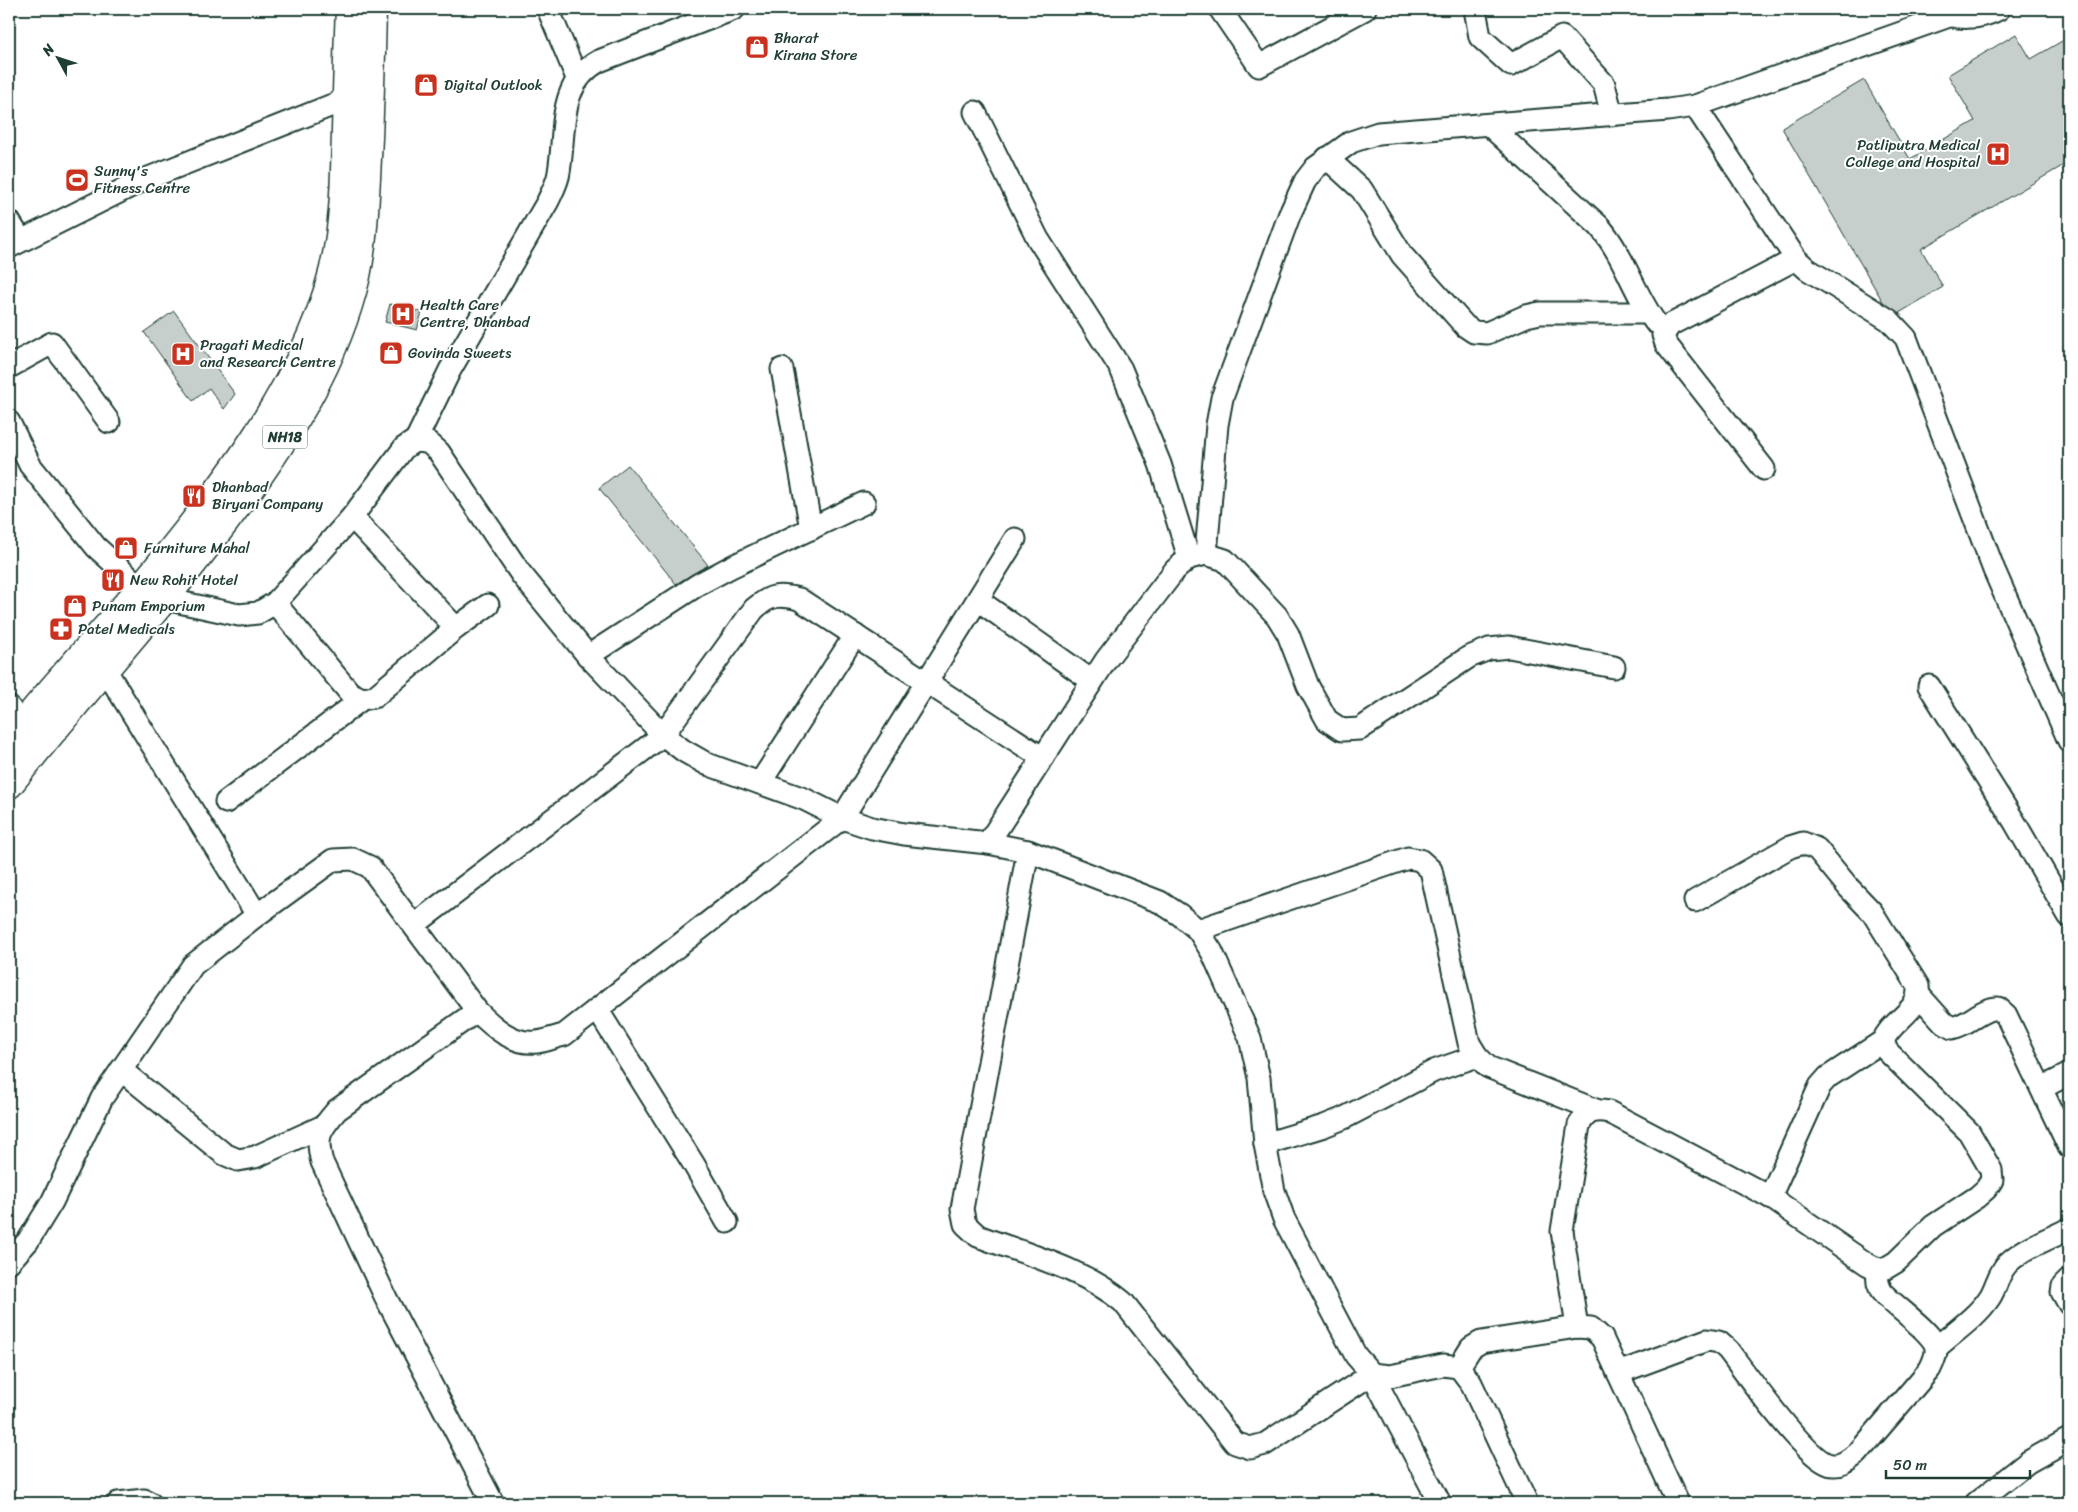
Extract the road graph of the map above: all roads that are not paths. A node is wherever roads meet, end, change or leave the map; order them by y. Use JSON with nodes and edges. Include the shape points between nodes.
{"nodes":[{"id":1,"x":350,"y":9,"type":"edge"},
{"id":2,"x":372,"y":9,"type":"edge"},
{"id":3,"x":548,"y":9,"type":"edge"},
{"id":4,"x":734,"y":9,"type":"edge"},
{"id":5,"x":1220,"y":9,"type":"edge"},
{"id":6,"x":1365,"y":9,"type":"edge"},
{"id":7,"x":1475,"y":9,"type":"edge"},
{"id":8,"x":1999,"y":9,"type":"edge"},
{"id":9,"x":1944,"y":11,"type":"edge"},
{"id":10,"x":577,"y":78,"type":"junction"},
{"id":11,"x":358,"y":94,"type":"junction"},
{"id":12,"x":1695,"y":106,"type":"junction"},
{"id":13,"x":975,"y":112,"type":"dead end"},
{"id":14,"x":1612,"y":115,"type":"junction"},
{"id":15,"x":1490,"y":126,"type":"junction"},
{"id":16,"x":1327,"y":158,"type":"junction"},
{"id":17,"x":9,"y":221,"type":"edge"},
{"id":18,"x":15,"y":243,"type":"edge"},
{"id":19,"x":1796,"y":259,"type":"junction"},
{"id":20,"x":1648,"y":312,"type":"junction"},
{"id":21,"x":1663,"y":335,"type":"junction"},
{"id":22,"x":9,"y":367,"type":"edge"},
{"id":23,"x":782,"y":369,"type":"dead end"},
{"id":24,"x":9,"y":422,"type":"edge"},
{"id":25,"x":109,"y":422,"type":"dead end"},
{"id":26,"x":416,"y":440,"type":"junction"},
{"id":27,"x":1764,"y":469,"type":"dead end"},
{"id":28,"x":864,"y":503,"type":"dead end"},
{"id":29,"x":352,"y":518,"type":"junction"},
{"id":30,"x":811,"y":529,"type":"junction"},
{"id":31,"x":1015,"y":539,"type":"dead end"},
{"id":32,"x":1197,"y":556,"type":"junction"},
{"id":33,"x":153,"y":594,"type":"junction"},
{"id":34,"x":978,"y":600,"type":"junction"},
{"id":35,"x":275,"y":603,"type":"junction"},
{"id":36,"x":488,"y":605,"type":"dead end"},
{"id":37,"x":456,"y":628,"type":"junction"},
{"id":38,"x":855,"y":635,"type":"junction"},
{"id":39,"x":588,"y":656,"type":"junction"},
{"id":40,"x":1614,"y":667,"type":"dead end"},
{"id":41,"x":105,"y":669,"type":"junction"},
{"id":42,"x":926,"y":681,"type":"junction"},
{"id":43,"x":1092,"y":682,"type":"junction"},
{"id":44,"x":1930,"y":686,"type":"dead end"},
{"id":45,"x":362,"y":699,"type":"junction"},
{"id":46,"x":13,"y":725,"type":"edge"},
{"id":47,"x":663,"y":735,"type":"junction"},
{"id":48,"x":2069,"y":741,"type":"edge"},
{"id":49,"x":1043,"y":758,"type":"junction"},
{"id":50,"x":760,"y":783,"type":"junction"},
{"id":51,"x":9,"y":784,"type":"edge"},
{"id":52,"x":226,"y":802,"type":"dead end"},
{"id":53,"x":842,"y":818,"type":"junction"},
{"id":54,"x":988,"y":843,"type":"junction"},
{"id":55,"x":1028,"y":851,"type":"junction"},
{"id":56,"x":1695,"y":901,"type":"dead end"},
{"id":57,"x":257,"y":915,"type":"junction"},
{"id":58,"x":2069,"y":916,"type":"edge"},
{"id":59,"x":414,"y":925,"type":"junction"},
{"id":60,"x":1198,"y":930,"type":"junction"},
{"id":61,"x":1919,"y":995,"type":"junction"},
{"id":62,"x":596,"y":1009,"type":"junction"},
{"id":63,"x":477,"y":1011,"type":"junction"},
{"id":64,"x":1883,"y":1041,"type":"junction"},
{"id":65,"x":1477,"y":1056,"type":"junction"},
{"id":66,"x":121,"y":1070,"type":"junction"},
{"id":67,"x":2069,"y":1074,"type":"edge"},
{"id":68,"x":2042,"y":1088,"type":"junction"},
{"id":69,"x":1596,"y":1110,"type":"junction"},
{"id":70,"x":323,"y":1126,"type":"junction"},
{"id":71,"x":1265,"y":1144,"type":"junction"},
{"id":72,"x":2069,"y":1147,"type":"edge"},
{"id":73,"x":1770,"y":1197,"type":"junction"},
{"id":74,"x":727,"y":1222,"type":"dead end"},
{"id":75,"x":2069,"y":1229,"type":"edge"},
{"id":76,"x":9,"y":1262,"type":"edge"},
{"id":77,"x":1877,"y":1269,"type":"junction"},
{"id":78,"x":2069,"y":1280,"type":"edge"},
{"id":79,"x":2069,"y":1304,"type":"edge"},
{"id":80,"x":1577,"y":1327,"type":"junction"},
{"id":81,"x":1936,"y":1348,"type":"junction"},
{"id":82,"x":1459,"y":1367,"type":"junction"},
{"id":83,"x":1618,"y":1373,"type":"junction"},
{"id":84,"x":1372,"y":1374,"type":"junction"},
{"id":85,"x":2069,"y":1439,"type":"edge"},
{"id":86,"x":118,"y":1503,"type":"edge"},
{"id":87,"x":150,"y":1503,"type":"edge"},
{"id":88,"x":493,"y":1503,"type":"edge"},
{"id":89,"x":1440,"y":1503,"type":"edge"},
{"id":90,"x":1527,"y":1503,"type":"edge"},
{"id":91,"x":1678,"y":1503,"type":"edge"},
{"id":92,"x":1976,"y":1503,"type":"edge"}],
"edges":[{"from":1,"to":11,"type":"highway","number":"NH18"},
{"from":2,"to":11,"type":"highway","number":"NH18"},
{"from":3,"to":10,"type":"street"},
{"from":4,"to":10,"type":"street","via":[[599,61]]},
{"from":5,"to":6,"type":"street","via":[[1259,66]]},
{"from":7,"to":14,"type":"street","via":[[1480,37],[1511,65],[1562,37],[1604,84]]},
{"from":8,"to":9,"type":"street","via":[[1970,18]]},
{"from":9,"to":12,"type":"street"},
{"from":10,"to":26,"type":"street","via":[[569,92],[559,174],[548,201],[450,370]]},
{"from":11,"to":18,"type":"street","via":[[141,181]]},
{"from":11,"to":33,"type":"highway","number":"NH18","via":[[338,250],[321,313],[304,355],[240,462],[193,524]]},
{"from":12,"to":14,"type":"street"},
{"from":12,"to":19,"type":"street"},
{"from":13,"to":32,"type":"street","via":[[1038,239],[1121,369]]},
{"from":14,"to":15,"type":"street"},
{"from":15,"to":16,"type":"street","via":[[1378,133],[1351,142]]},
{"from":15,"to":20,"type":"street","via":[[1612,241]]},
{"from":16,"to":20,"type":"street","via":[[1362,190],[1402,255],[1474,332],[1487,333],[1540,313]]},
{"from":16,"to":32,"type":"street","via":[[1305,181],[1289,216],[1222,398]]},
{"from":17,"to":18,"type":"street"},
{"from":19,"to":21,"type":"street","via":[[1670,325]]},
{"from":19,"to":48,"type":"street","via":[[1889,320],[1906,338],[1994,570]]},
{"from":20,"to":21,"type":"street"},
{"from":21,"to":27,"type":"street","via":[[1666,344]]},
{"from":22,"to":25,"type":"street","via":[[52,343]]},
{"from":23,"to":30,"type":"street"},
{"from":24,"to":33,"type":"street","via":[[30,465],[96,547]]},
{"from":26,"to":29,"type":"street","via":[[404,448]]},
{"from":26,"to":39,"type":"street","via":[[429,443],[439,452],[521,574]]},
{"from":28,"to":30,"type":"street"},
{"from":29,"to":35,"type":"street"},
{"from":29,"to":37,"type":"street"},
{"from":30,"to":39,"type":"street","via":[[699,584]]},
{"from":31,"to":34,"type":"street"},
{"from":32,"to":40,"type":"street","via":[[1225,560],[1277,616],[1327,720],[1342,730],[1360,729],[1470,657],[1489,649],[1509,647]]},
{"from":32,"to":43,"type":"street","via":[[1175,570]]},
{"from":33,"to":35,"type":"street","via":[[239,615],[258,613]]},
{"from":33,"to":41,"type":"highway","number":"NH18"},
{"from":33,"to":46,"type":"highway","number":"NH18"},
{"from":34,"to":42,"type":"street"},
{"from":34,"to":43,"type":"street"},
{"from":35,"to":45,"type":"street","via":[[350,693]]},
{"from":36,"to":37,"type":"street"},
{"from":37,"to":45,"type":"street","via":[[374,697]]},
{"from":38,"to":42,"type":"street"},
{"from":38,"to":47,"type":"street","via":[[799,599],[782,595],[766,599],[754,609]]},
{"from":38,"to":50,"type":"street"},
{"from":39,"to":47,"type":"street"},
{"from":41,"to":51,"type":"highway","number":"NH18"},
{"from":41,"to":57,"type":"street"},
{"from":42,"to":49,"type":"street"},
{"from":42,"to":53,"type":"street"},
{"from":43,"to":49,"type":"street"},
{"from":44,"to":58,"type":"street"},
{"from":45,"to":52,"type":"street"},
{"from":47,"to":50,"type":"street","via":[[707,764]]},
{"from":47,"to":59,"type":"street"},
{"from":49,"to":54,"type":"street"},
{"from":50,"to":53,"type":"street","via":[[804,799]]},
{"from":53,"to":54,"type":"street","via":[[904,834]]},
{"from":53,"to":62,"type":"street"},
{"from":54,"to":55,"type":"street"},
{"from":55,"to":60,"type":"street","via":[[1160,902]]},
{"from":55,"to":84,"type":"street","via":[[962,1209],[965,1224],[978,1236],[1088,1278],[1112,1293],[1123,1302],[1235,1443],[1250,1448],[1265,1444]]},
{"from":56,"to":61,"type":"street","via":[[1790,847],[1803,843],[1817,849],[1872,912],[1918,986]]},
{"from":57,"to":59,"type":"street","via":[[333,860],[353,858],[370,867]]},
{"from":57,"to":66,"type":"street","via":[[193,965]]},
{"from":59,"to":63,"type":"street"},
{"from":60,"to":65,"type":"street","via":[[1408,858],[1420,860],[1431,870],[1469,1043]]},
{"from":60,"to":71,"type":"street","via":[[1212,952],[1250,1038],[1259,1078]]},
{"from":61,"to":64,"type":"street","via":[[1916,1003],[1886,1032]]},
{"from":61,"to":68,"type":"street","via":[[1952,1028],[1990,1008],[1998,1008],[2006,1015]]},
{"from":62,"to":63,"type":"street","via":[[564,1035],[536,1043],[510,1038]]},
{"from":62,"to":74,"type":"street"},
{"from":63,"to":70,"type":"street","via":[[337,1110]]},
{"from":64,"to":73,"type":"street","via":[[1828,1077],[1820,1086]]},
{"from":64,"to":77,"type":"street","via":[[1887,1051],[1969,1132],[1991,1170],[1992,1180],[1977,1197],[1933,1226],[1896,1262]]},
{"from":65,"to":69,"type":"street","via":[[1488,1067]]},
{"from":65,"to":71,"type":"street","via":[[1434,1071],[1344,1118]]},
{"from":66,"to":70,"type":"street","via":[[224,1154],[238,1160],[255,1157]]},
{"from":66,"to":76,"type":"street","via":[[102,1098],[40,1224]]},
{"from":67,"to":68,"type":"street"},
{"from":68,"to":72,"type":"street"},
{"from":69,"to":73,"type":"street","via":[[1609,1112]]},
{"from":69,"to":80,"type":"street","via":[[1586,1114],[1579,1124],[1563,1216],[1562,1244]]},
{"from":70,"to":88,"type":"street","via":[[317,1144],[322,1162],[386,1298]]},
{"from":71,"to":84,"type":"street","via":[[1274,1191],[1284,1219],[1356,1356]]},
{"from":73,"to":77,"type":"street"},
{"from":75,"to":81,"type":"street","via":[[2021,1252],[2000,1273],[1981,1309]]},
{"from":77,"to":81,"type":"street","via":[[1880,1291],[1930,1337]]},
{"from":78,"to":79,"type":"street","via":[[2062,1292]]},
{"from":80,"to":82,"type":"street","via":[[1481,1342],[1471,1348]]},
{"from":80,"to":83,"type":"street","via":[[1591,1328],[1602,1338]]},
{"from":81,"to":83,"type":"street","via":[[1930,1369],[1857,1454],[1844,1464],[1832,1466],[1818,1459],[1782,1421],[1719,1342],[1706,1340]]},
{"from":82,"to":84,"type":"street","via":[[1443,1365],[1390,1376]]},
{"from":82,"to":90,"type":"street","via":[[1471,1382]]},
{"from":83,"to":91,"type":"street"},
{"from":84,"to":89,"type":"street"},
{"from":85,"to":92,"type":"street","via":[[2028,1462]]},
{"from":86,"to":87,"type":"street","via":[[144,1500]]}]}
